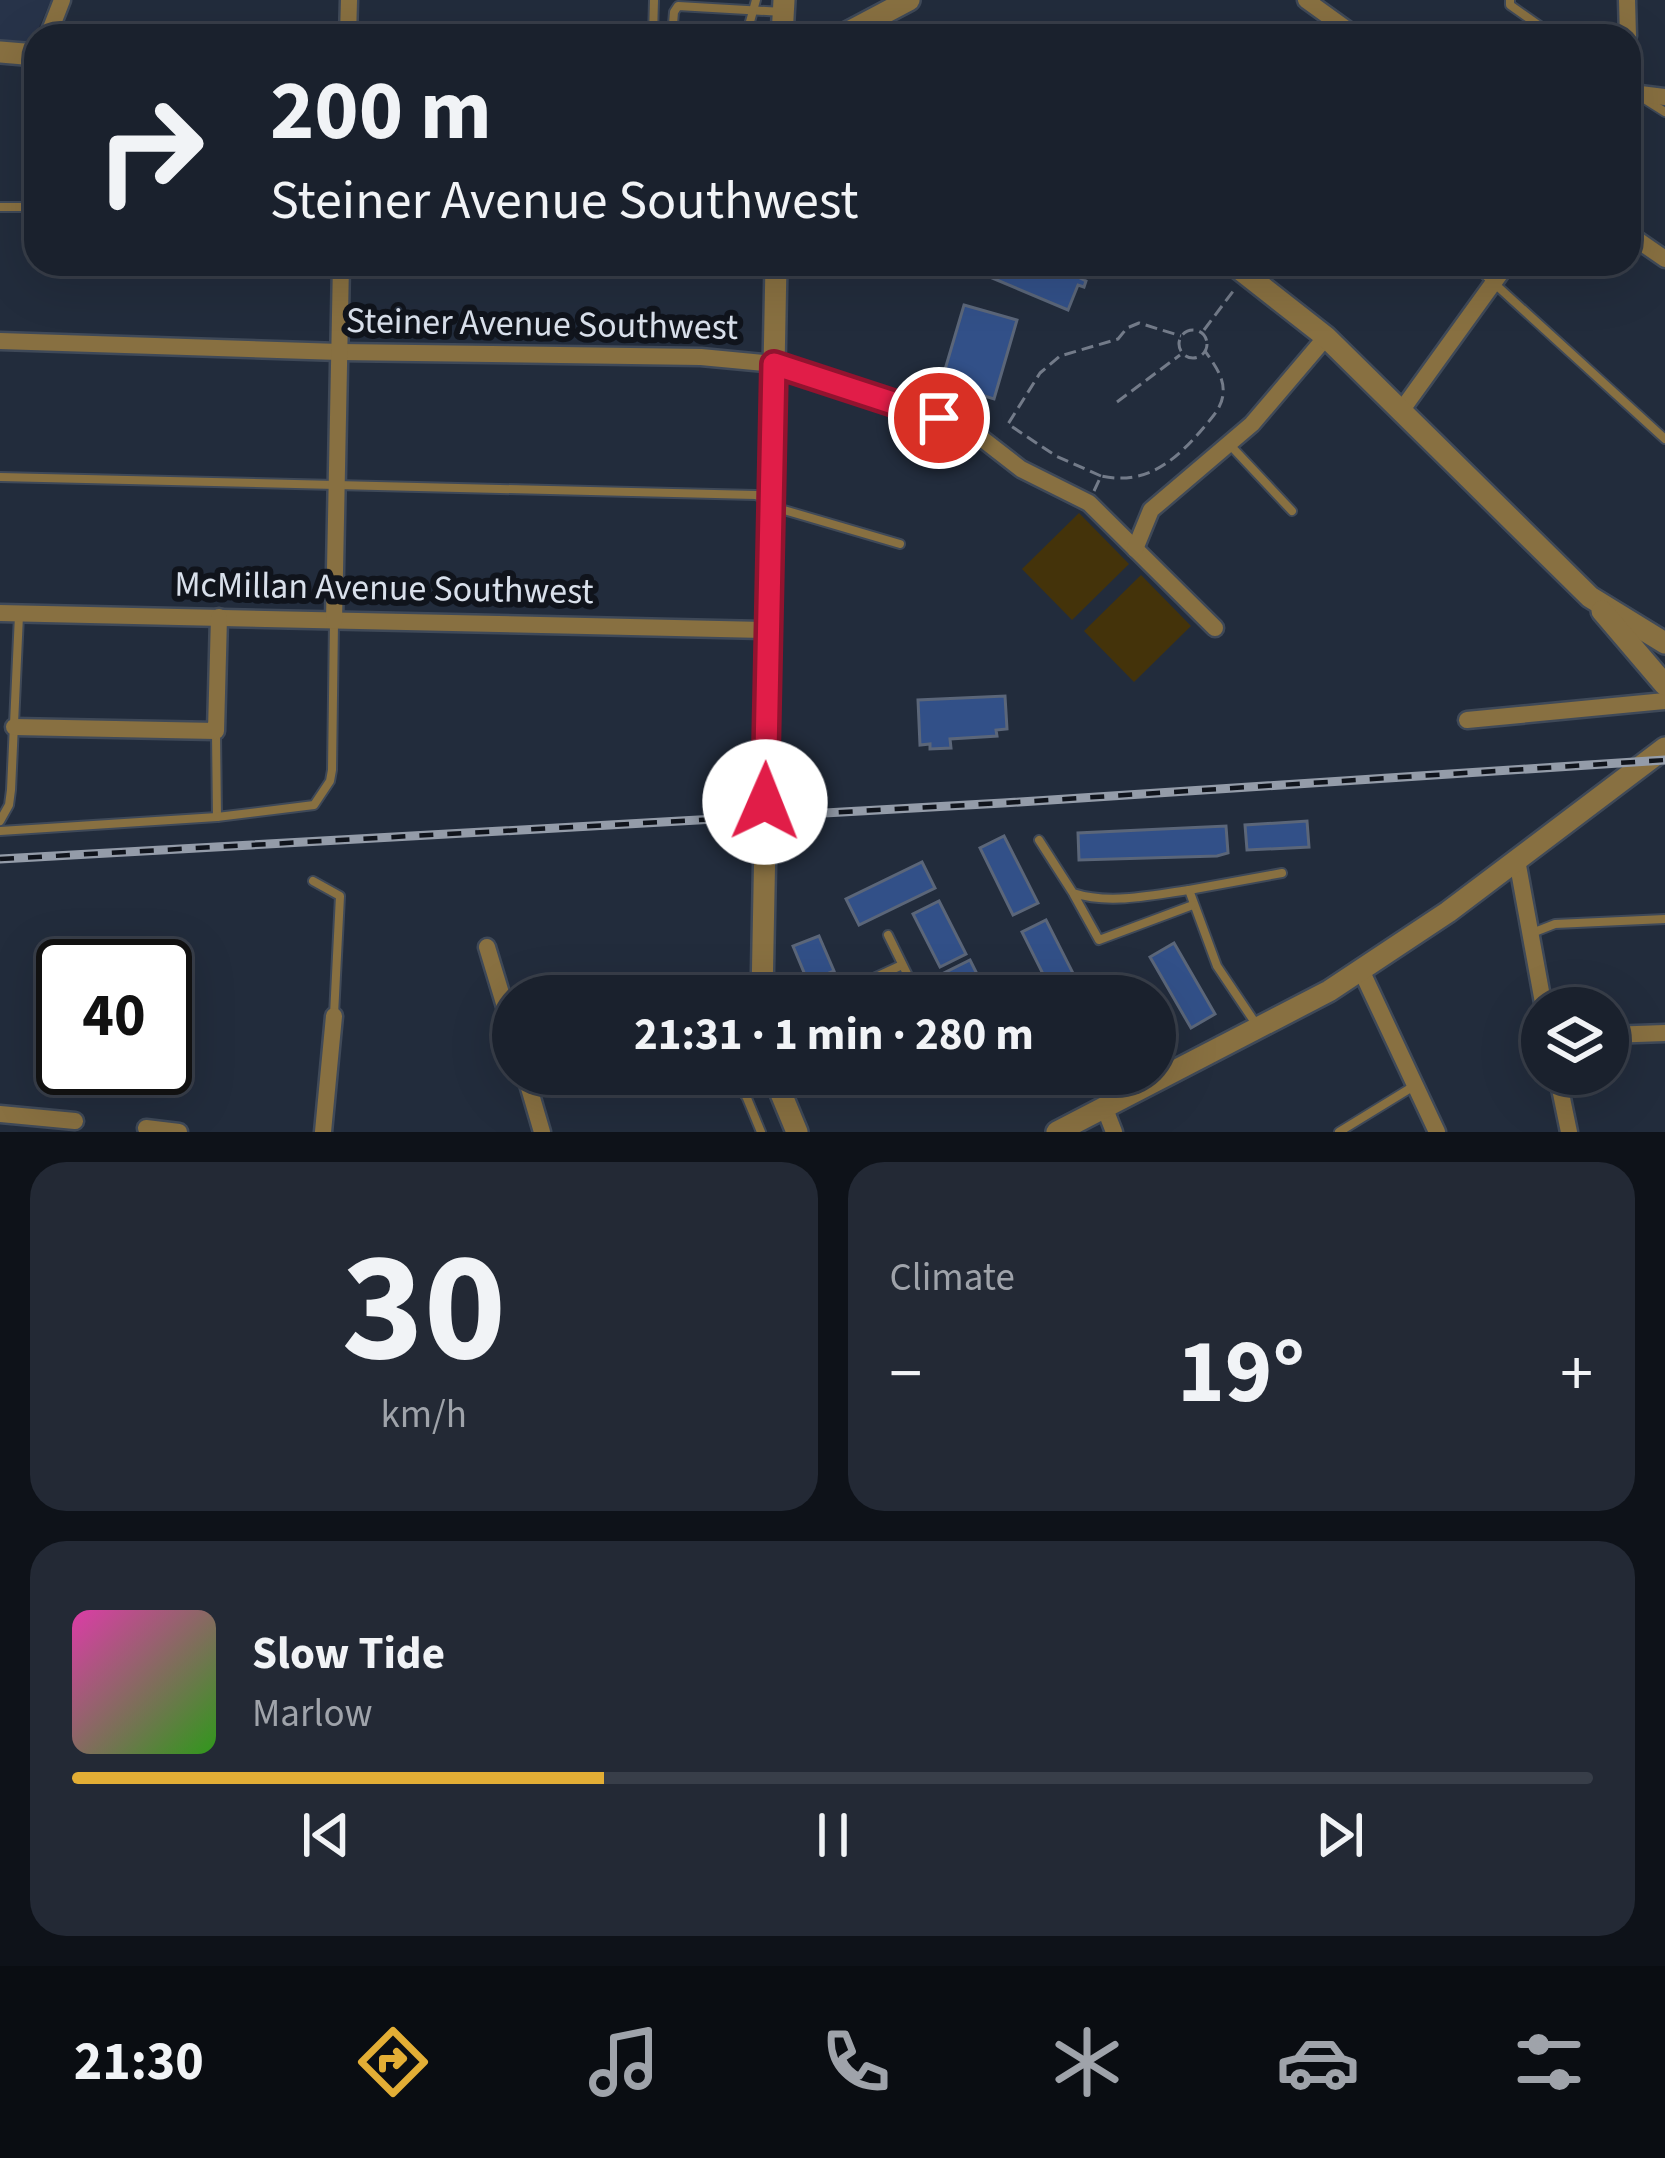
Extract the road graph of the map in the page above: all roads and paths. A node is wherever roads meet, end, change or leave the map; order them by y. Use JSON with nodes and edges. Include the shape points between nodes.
{"nodes":[{"id":1,"x":908,"y":0,"type":"edge"},
{"id":2,"x":1306,"y":0,"type":"edge"},
{"id":3,"x":1508,"y":2,"type":"edge"},
{"id":4,"x":755,"y":5,"type":"edge"},
{"id":5,"x":784,"y":6,"type":"edge"},
{"id":6,"x":673,"y":24,"type":"edge"},
{"id":7,"x":863,"y":24,"type":"edge"},
{"id":8,"x":1339,"y":24,"type":"edge"},
{"id":9,"x":1538,"y":24,"type":"edge"},
{"id":10,"x":341,"y":276,"type":"edge"},
{"id":11,"x":776,"y":276,"type":"edge"},
{"id":12,"x":1236,"y":276,"type":"edge"},
{"id":13,"x":1249,"y":276,"type":"edge"},
{"id":14,"x":1487,"y":276,"type":"edge"},
{"id":15,"x":1498,"y":276,"type":"edge"},
{"id":16,"x":1494,"y":282,"type":"junction"},
{"id":17,"x":1202,"y":333,"type":"junction"},
{"id":18,"x":1181,"y":336,"type":"junction"},
{"id":19,"x":1326,"y":337,"type":"junction"},
{"id":20,"x":0,"y":341,"type":"edge"},
{"id":21,"x":1205,"y":351,"type":"junction"},
{"id":22,"x":340,"y":352,"type":"junction"},
{"id":23,"x":1182,"y":353,"type":"junction"},
{"id":24,"x":774,"y":364,"type":"junction"},
{"id":25,"x":1117,"y":402,"type":"dead end"},
{"id":26,"x":1401,"y":411,"type":"junction"},
{"id":27,"x":1665,"y":439,"type":"edge"},
{"id":28,"x":1229,"y":444,"type":"junction"},
{"id":29,"x":1102,"y":476,"type":"junction"},
{"id":30,"x":0,"y":477,"type":"edge"},
{"id":31,"x":337,"y":486,"type":"junction"},
{"id":32,"x":770,"y":502,"type":"junction"},
{"id":33,"x":1089,"y":503,"type":"junction"},
{"id":34,"x":1292,"y":511,"type":"dead end"},
{"id":35,"x":900,"y":544,"type":"dead end"},
{"id":36,"x":1135,"y":549,"type":"junction"},
{"id":37,"x":1590,"y":597,"type":"junction"},
{"id":38,"x":0,"y":613,"type":"edge"},
{"id":39,"x":20,"y":614,"type":"junction"},
{"id":40,"x":219,"y":617,"type":"junction"},
{"id":41,"x":334,"y":621,"type":"junction"},
{"id":42,"x":1214,"y":628,"type":"dead end"},
{"id":43,"x":766,"y":630,"type":"junction"},
{"id":44,"x":1665,"y":643,"type":"edge"},
{"id":45,"x":1665,"y":685,"type":"edge"},
{"id":46,"x":1665,"y":700,"type":"edge"},
{"id":47,"x":1468,"y":720,"type":"dead end"},
{"id":48,"x":14,"y":727,"type":"junction"},
{"id":49,"x":216,"y":731,"type":"junction"},
{"id":50,"x":1665,"y":748,"type":"edge"},
{"id":51,"x":217,"y":817,"type":"junction"},
{"id":52,"x":0,"y":820,"type":"edge"},
{"id":53,"x":0,"y":831,"type":"edge"},
{"id":54,"x":1040,"y":840,"type":"dead end"},
{"id":55,"x":1516,"y":860,"type":"junction"},
{"id":56,"x":1282,"y":873,"type":"dead end"},
{"id":57,"x":313,"y":881,"type":"dead end"},
{"id":58,"x":1189,"y":890,"type":"junction"},
{"id":59,"x":1073,"y":893,"type":"junction"},
{"id":60,"x":1193,"y":905,"type":"junction"},
{"id":61,"x":1665,"y":919,"type":"edge"},
{"id":62,"x":1530,"y":934,"type":"junction"},
{"id":63,"x":888,"y":935,"type":"dead end"},
{"id":64,"x":488,"y":946,"type":"dead end"},
{"id":65,"x":902,"y":965,"type":"junction"},
{"id":66,"x":1361,"y":970,"type":"junction"},
{"id":67,"x":496,"y":975,"type":"edge"},
{"id":68,"x":761,"y":975,"type":"edge"},
{"id":69,"x":883,"y":975,"type":"edge"},
{"id":70,"x":907,"y":975,"type":"edge"},
{"id":71,"x":1540,"y":987,"type":"edge"},
{"id":72,"x":334,"y":1016,"type":"joint"},
{"id":73,"x":1259,"y":1028,"type":"junction"},
{"id":74,"x":1665,"y":1033,"type":"edge"},
{"id":75,"x":1629,"y":1035,"type":"edge"},
{"id":76,"x":1415,"y":1085,"type":"junction"},
{"id":77,"x":531,"y":1095,"type":"edge"},
{"id":78,"x":746,"y":1095,"type":"edge"},
{"id":79,"x":780,"y":1095,"type":"edge"},
{"id":80,"x":1561,"y":1095,"type":"edge"},
{"id":81,"x":1105,"y":1109,"type":"junction"},
{"id":82,"x":0,"y":1114,"type":"edge"},
{"id":83,"x":75,"y":1121,"type":"dead end"},
{"id":84,"x":146,"y":1128,"type":"dead end"},
{"id":85,"x":791,"y":1130,"type":"edge"},
{"id":86,"x":178,"y":1132,"type":"edge"},
{"id":87,"x":323,"y":1132,"type":"edge"},
{"id":88,"x":542,"y":1132,"type":"edge"},
{"id":89,"x":761,"y":1132,"type":"edge"},
{"id":90,"x":1057,"y":1132,"type":"edge"},
{"id":91,"x":1114,"y":1132,"type":"edge"},
{"id":92,"x":1339,"y":1132,"type":"edge"},
{"id":93,"x":1437,"y":1132,"type":"edge"},
{"id":94,"x":1569,"y":1132,"type":"edge"}],
"edges":[{"from":1,"to":7,"type":"street"},
{"from":2,"to":8,"type":"street"},
{"from":3,"to":9,"type":"lane"},
{"from":4,"to":5,"type":"lane"},
{"from":4,"to":6,"type":"lane","via":[[678,6]]},
{"from":10,"to":22,"type":"street"},
{"from":11,"to":24,"type":"street"},
{"from":12,"to":17,"type":"path"},
{"from":13,"to":19,"type":"street"},
{"from":14,"to":16,"type":"lane"},
{"from":15,"to":16,"type":"street"},
{"from":16,"to":26,"type":"street"},
{"from":16,"to":27,"type":"lane"},
{"from":17,"to":18,"type":"path"},
{"from":17,"to":21,"type":"path"},
{"from":18,"to":23,"type":"path"},
{"from":18,"to":29,"type":"path","via":[[1139,323],[1118,339],[1060,356],[1008,424]]},
{"from":19,"to":26,"type":"street"},
{"from":19,"to":28,"type":"street"},
{"from":20,"to":22,"type":"street","name":"Steiner Avenue Southwest"},
{"from":21,"to":23,"type":"path"},
{"from":21,"to":29,"type":"path","via":[[1223,383],[1217,412],[1161,468],[1121,480]]},
{"from":22,"to":24,"type":"street","name":"Steiner Avenue Southwest"},
{"from":22,"to":31,"type":"street"},
{"from":23,"to":25,"type":"path"},
{"from":24,"to":32,"type":"street"},
{"from":24,"to":33,"type":"street","name":"Steiner Avenue Southwest","via":[[968,428],[1021,469]]},
{"from":26,"to":37,"type":"street"},
{"from":28,"to":34,"type":"lane"},
{"from":28,"to":36,"type":"street","via":[[1150,510]]},
{"from":29,"to":33,"type":"path"},
{"from":30,"to":31,"type":"lane"},
{"from":31,"to":32,"type":"lane","via":[[756,495]]},
{"from":31,"to":41,"type":"street"},
{"from":32,"to":35,"type":"lane"},
{"from":32,"to":43,"type":"street"},
{"from":33,"to":36,"type":"street","name":"Steiner Avenue Southwest"},
{"from":36,"to":42,"type":"street","name":"Steiner Avenue Southwest"},
{"from":37,"to":44,"type":"street"},
{"from":37,"to":45,"type":"street"},
{"from":38,"to":39,"type":"street","name":"McMillan Avenue Southwest"},
{"from":39,"to":40,"type":"street","name":"McMillan Avenue Southwest"},
{"from":39,"to":48,"type":"lane"},
{"from":40,"to":41,"type":"street","name":"McMillan Avenue Southwest"},
{"from":40,"to":49,"type":"street"},
{"from":41,"to":43,"type":"street","name":"McMillan Avenue Southwest"},
{"from":41,"to":51,"type":"lane","via":[[330,782],[314,805]]},
{"from":43,"to":68,"type":"street"},
{"from":46,"to":47,"type":"street"},
{"from":48,"to":49,"type":"street"},
{"from":48,"to":52,"type":"lane","via":[[9,805]]},
{"from":49,"to":51,"type":"lane"},
{"from":50,"to":55,"type":"street"},
{"from":51,"to":53,"type":"lane"},
{"from":54,"to":59,"type":"lane"},
{"from":55,"to":62,"type":"street"},
{"from":55,"to":66,"type":"street"},
{"from":56,"to":58,"type":"lane"},
{"from":57,"to":72,"type":"lane","via":[[340,896]]},
{"from":58,"to":59,"type":"lane","via":[[1117,898]]},
{"from":58,"to":60,"type":"lane"},
{"from":59,"to":60,"type":"lane","via":[[1099,940]]},
{"from":60,"to":73,"type":"lane","via":[[1216,967]]},
{"from":61,"to":62,"type":"lane","via":[[1555,924]]},
{"from":62,"to":71,"type":"street"},
{"from":63,"to":65,"type":"lane"},
{"from":64,"to":67,"type":"street"},
{"from":65,"to":69,"type":"lane"},
{"from":65,"to":70,"type":"lane"},
{"from":66,"to":73,"type":"street"},
{"from":66,"to":76,"type":"street"},
{"from":72,"to":87,"type":"street"},
{"from":73,"to":81,"type":"street"},
{"from":74,"to":75,"type":"street"},
{"from":76,"to":92,"type":"lane"},
{"from":76,"to":93,"type":"street"},
{"from":77,"to":88,"type":"street"},
{"from":78,"to":89,"type":"lane"},
{"from":79,"to":85,"type":"street"},
{"from":80,"to":94,"type":"street"},
{"from":81,"to":90,"type":"street"},
{"from":81,"to":91,"type":"street"},
{"from":82,"to":83,"type":"street"},
{"from":84,"to":86,"type":"street"}]}
